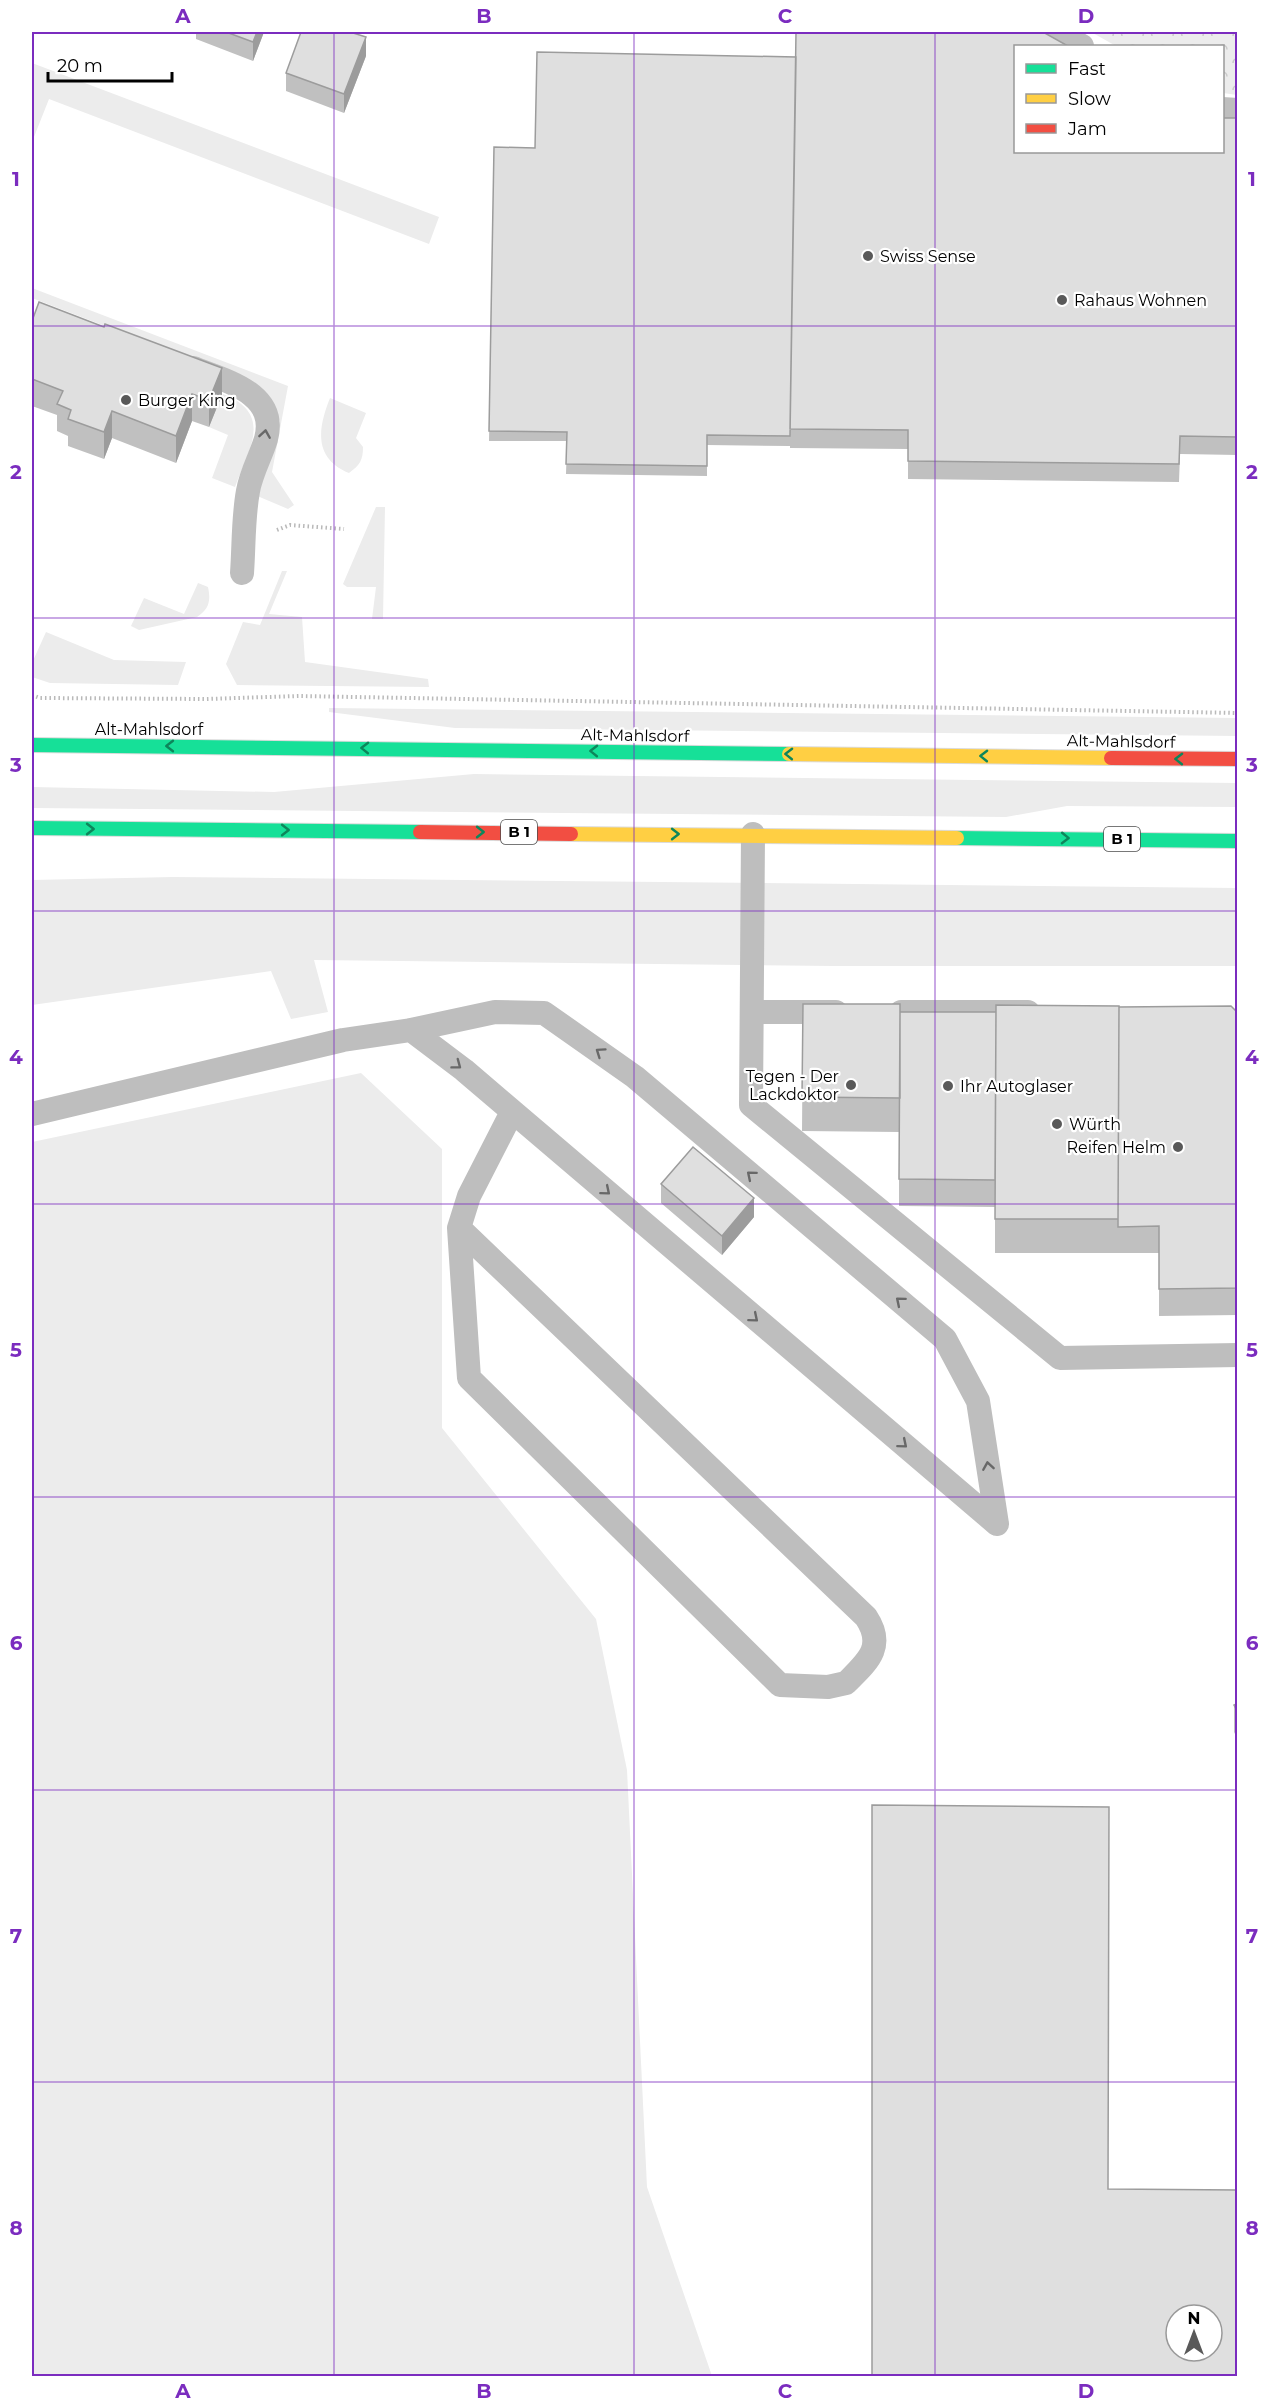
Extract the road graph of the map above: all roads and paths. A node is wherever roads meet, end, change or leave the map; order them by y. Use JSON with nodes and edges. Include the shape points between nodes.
{"nodes":[{"id":1,"x":1057,"y":32,"type":"edge"},
{"id":2,"x":1080,"y":45,"type":"edge"},
{"id":3,"x":175,"y":362,"type":"edge"},
{"id":4,"x":344,"y":529,"type":"dead end"},
{"id":5,"x":244,"y":543,"type":"junction"},
{"id":6,"x":242,"y":573,"type":"dead end"},
{"id":7,"x":32,"y":695,"type":"edge"},
{"id":8,"x":1238,"y":713,"type":"edge"},
{"id":9,"x":32,"y":745,"type":"edge"},
{"id":10,"x":1238,"y":759,"type":"edge"},
{"id":11,"x":32,"y":828,"type":"edge"},
{"id":12,"x":753,"y":834,"type":"junction"},
{"id":13,"x":1238,"y":841,"type":"edge"},
{"id":14,"x":753,"y":1012,"type":"junction"},
{"id":15,"x":1049,"y":1012,"type":"edge"},
{"id":16,"x":411,"y":1030,"type":"junction"},
{"id":17,"x":512,"y":1112,"type":"junction"},
{"id":18,"x":32,"y":1114,"type":"edge"},
{"id":19,"x":459,"y":1228,"type":"junction"},
{"id":20,"x":1238,"y":1355,"type":"edge"}],
"edges":[{"from":1,"to":2,"type":"lane"},
{"from":5,"to":3,"type":"lane","one_way":true,"via":[[248,490],[266,437],[267,419],[260,400],[241,386]]},
{"from":4,"to":5,"type":"path","via":[[290,525]]},
{"from":5,"to":6,"type":"lane"},
{"from":7,"to":8,"type":"path"},
{"from":10,"to":9,"type":"main road","name":"Alt-Mahlsdorf","one_way":true},
{"from":11,"to":12,"type":"main road","number":"B 1","one_way":true},
{"from":12,"to":13,"type":"main road","number":"B 1","one_way":true},
{"from":12,"to":14,"type":"lane"},
{"from":14,"to":15,"type":"lane"},
{"from":14,"to":20,"type":"lane","via":[[751,1106],[1060,1358]]},
{"from":16,"to":17,"type":"lane","one_way":true},
{"from":17,"to":16,"type":"lane","one_way":true,"via":[[997,1524],[978,1401],[945,1339],[635,1077],[544,1013],[495,1012]]},
{"from":16,"to":18,"type":"lane","via":[[343,1040]]},
{"from":17,"to":19,"type":"lane","via":[[469,1196]]},
{"from":19,"to":19,"type":"lane","via":[[469,1378],[780,1685],[828,1687],[846,1683],[874,1649],[875,1631],[866,1617]]}]}
